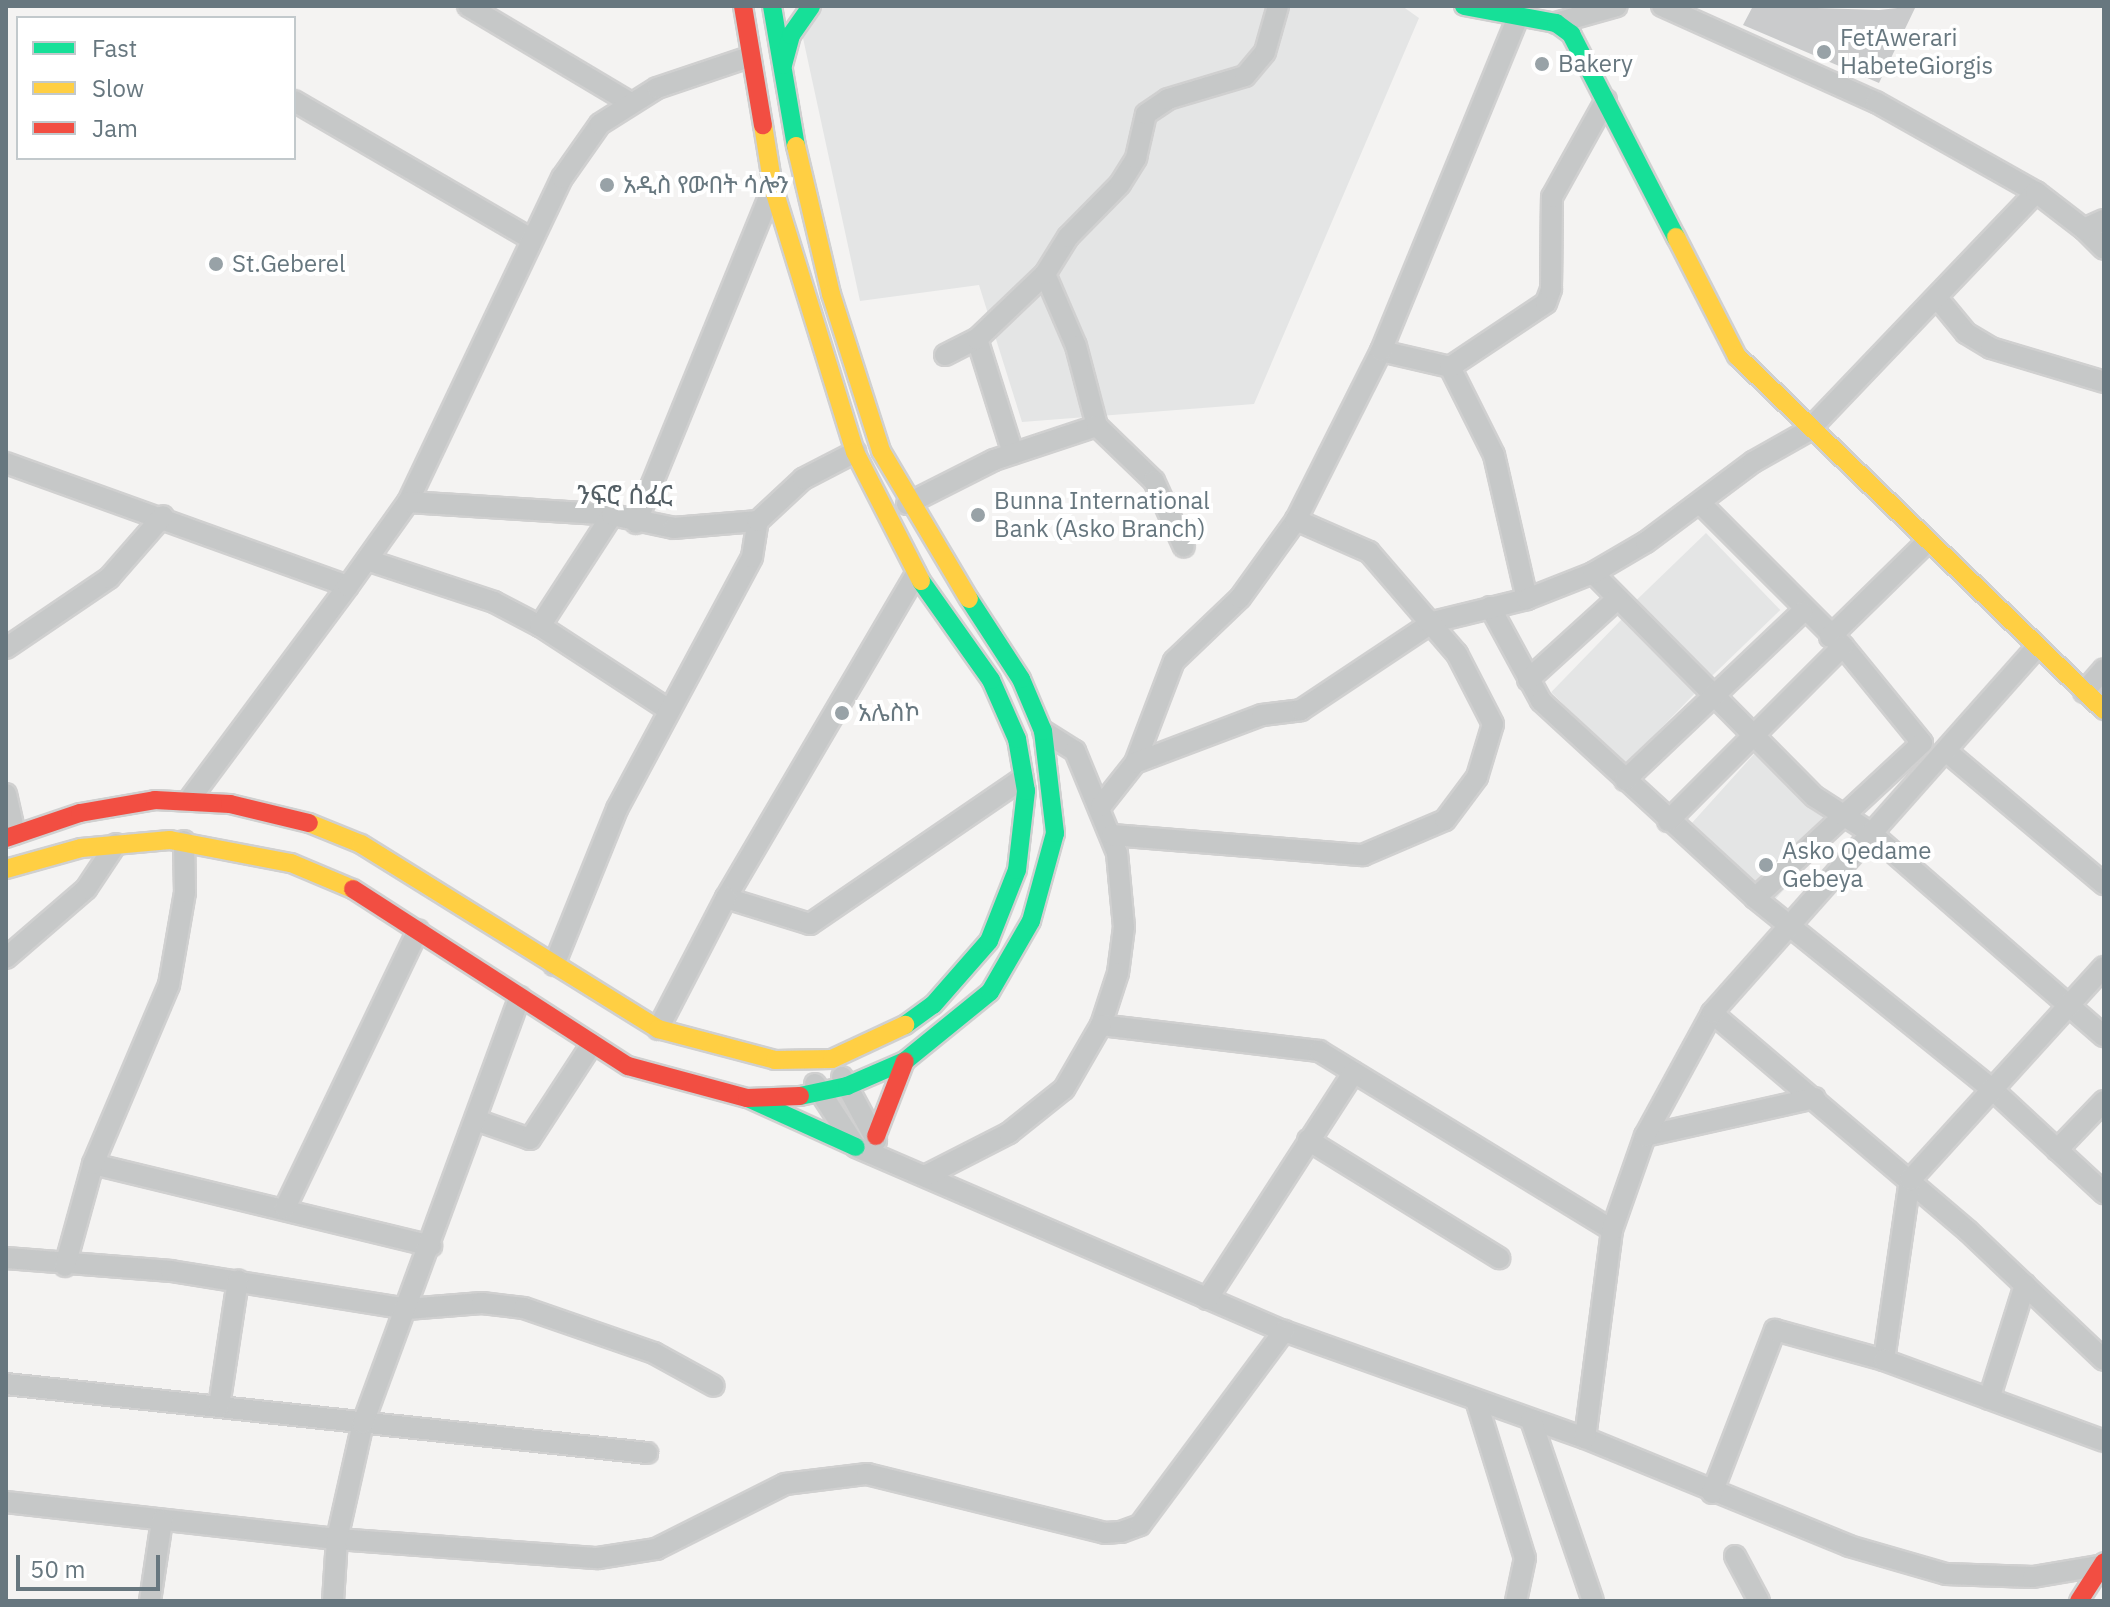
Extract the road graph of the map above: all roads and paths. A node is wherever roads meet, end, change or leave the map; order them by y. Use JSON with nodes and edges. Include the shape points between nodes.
{"nodes":[{"id":1,"x":468,"y":6,"type":"edge"},
{"id":2,"x":743,"y":6,"type":"edge"},
{"id":3,"x":772,"y":6,"type":"edge"},
{"id":4,"x":811,"y":6,"type":"edge"},
{"id":5,"x":1278,"y":6,"type":"edge"},
{"id":6,"x":1464,"y":6,"type":"edge"},
{"id":7,"x":1617,"y":6,"type":"edge"},
{"id":8,"x":1662,"y":6,"type":"edge"},
{"id":9,"x":1517,"y":19,"type":"junction"},
{"id":10,"x":1556,"y":23,"type":"junction"},
{"id":11,"x":749,"y":57,"type":"junction"},
{"id":12,"x":780,"y":76,"type":"junction"},
{"id":13,"x":1606,"y":100,"type":"junction"},
{"id":14,"x":296,"y":102,"type":"edge"},
{"id":15,"x":629,"y":102,"type":"junction"},
{"id":16,"x":773,"y":187,"type":"junction"},
{"id":17,"x":2036,"y":192,"type":"junction"},
{"id":18,"x":2104,"y":220,"type":"edge"},
{"id":19,"x":2084,"y":229,"type":"junction"},
{"id":20,"x":531,"y":239,"type":"junction"},
{"id":21,"x":2104,"y":249,"type":"edge"},
{"id":22,"x":1045,"y":274,"type":"junction"},
{"id":23,"x":1938,"y":299,"type":"junction"},
{"id":24,"x":977,"y":339,"type":"junction"},
{"id":25,"x":1381,"y":351,"type":"junction"},
{"id":26,"x":945,"y":355,"type":"dead end"},
{"id":27,"x":1450,"y":367,"type":"junction"},
{"id":28,"x":2104,"y":382,"type":"edge"},
{"id":29,"x":1097,"y":426,"type":"junction"},
{"id":30,"x":1808,"y":431,"type":"junction"},
{"id":31,"x":855,"y":452,"type":"junction"},
{"id":32,"x":1013,"y":453,"type":"junction"},
{"id":33,"x":6,"y":463,"type":"edge"},
{"id":34,"x":408,"y":502,"type":"junction"},
{"id":35,"x":907,"y":504,"type":"junction"},
{"id":36,"x":1702,"y":505,"type":"junction"},
{"id":37,"x":612,"y":515,"type":"junction"},
{"id":38,"x":163,"y":516,"type":"junction"},
{"id":39,"x":1296,"y":520,"type":"junction"},
{"id":40,"x":758,"y":521,"type":"junction"},
{"id":41,"x":636,"y":523,"type":"junction"},
{"id":42,"x":1926,"y":543,"type":"junction"},
{"id":43,"x":1184,"y":547,"type":"dead end"},
{"id":44,"x":367,"y":560,"type":"junction"},
{"id":45,"x":1593,"y":573,"type":"junction"},
{"id":46,"x":916,"y":574,"type":"junction"},
{"id":47,"x":348,"y":586,"type":"junction"},
{"id":48,"x":1527,"y":599,"type":"junction"},
{"id":49,"x":1617,"y":599,"type":"junction"},
{"id":50,"x":1490,"y":607,"type":"junction"},
{"id":51,"x":1802,"y":612,"type":"junction"},
{"id":52,"x":1433,"y":622,"type":"junction"},
{"id":53,"x":540,"y":626,"type":"junction"},
{"id":54,"x":1836,"y":642,"type":"junction"},
{"id":55,"x":6,"y":648,"type":"edge"},
{"id":56,"x":2036,"y":648,"type":"junction"},
{"id":57,"x":2104,"y":669,"type":"edge"},
{"id":58,"x":1528,"y":680,"type":"junction"},
{"id":59,"x":2084,"y":692,"type":"junction"},
{"id":60,"x":1711,"y":698,"type":"junction"},
{"id":61,"x":669,"y":710,"type":"junction"},
{"id":62,"x":2104,"y":710,"type":"edge"},
{"id":63,"x":1043,"y":731,"type":"junction"},
{"id":64,"x":1754,"y":740,"type":"junction"},
{"id":65,"x":1946,"y":751,"type":"junction"},
{"id":66,"x":1135,"y":763,"type":"junction"},
{"id":67,"x":1023,"y":778,"type":"junction"},
{"id":68,"x":1625,"y":780,"type":"junction"},
{"id":69,"x":6,"y":794,"type":"edge"},
{"id":70,"x":189,"y":800,"type":"junction"},
{"id":71,"x":1101,"y":806,"type":"junction"},
{"id":72,"x":1849,"y":817,"type":"junction"},
{"id":73,"x":1668,"y":821,"type":"junction"},
{"id":74,"x":1871,"y":833,"type":"junction"},
{"id":75,"x":1112,"y":835,"type":"junction"},
{"id":76,"x":10,"y":836,"type":"edge"},
{"id":77,"x":184,"y":841,"type":"junction"},
{"id":78,"x":116,"y":844,"type":"junction"},
{"id":79,"x":6,"y":869,"type":"edge"},
{"id":80,"x":2104,"y":884,"type":"edge"},
{"id":81,"x":726,"y":898,"type":"junction"},
{"id":82,"x":1755,"y":898,"type":"junction"},
{"id":83,"x":1790,"y":922,"type":"junction"},
{"id":84,"x":418,"y":930,"type":"junction"},
{"id":85,"x":6,"y":958,"type":"edge"},
{"id":86,"x":554,"y":965,"type":"junction"},
{"id":87,"x":2104,"y":967,"type":"edge"},
{"id":88,"x":520,"y":997,"type":"junction"},
{"id":89,"x":2070,"y":1005,"type":"junction"},
{"id":90,"x":1712,"y":1013,"type":"junction"},
{"id":91,"x":1101,"y":1025,"type":"junction"},
{"id":92,"x":658,"y":1029,"type":"junction"},
{"id":93,"x":2104,"y":1036,"type":"edge"},
{"id":94,"x":592,"y":1044,"type":"junction"},
{"id":95,"x":832,"y":1059,"type":"junction"},
{"id":96,"x":800,"y":1061,"type":"junction"},
{"id":97,"x":905,"y":1061,"type":"junction"},
{"id":98,"x":1354,"y":1072,"type":"junction"},
{"id":99,"x":847,"y":1086,"type":"junction"},
{"id":100,"x":1992,"y":1089,"type":"junction"},
{"id":101,"x":819,"y":1091,"type":"junction"},
{"id":102,"x":747,"y":1098,"type":"junction"},
{"id":103,"x":1815,"y":1098,"type":"junction"},
{"id":104,"x":2104,"y":1101,"type":"edge"},
{"id":105,"x":476,"y":1120,"type":"junction"},
{"id":106,"x":1645,"y":1136,"type":"junction"},
{"id":107,"x":1308,"y":1140,"type":"junction"},
{"id":108,"x":877,"y":1145,"type":"junction"},
{"id":109,"x":856,"y":1147,"type":"junction"},
{"id":110,"x":2057,"y":1150,"type":"junction"},
{"id":111,"x":93,"y":1164,"type":"junction"},
{"id":112,"x":927,"y":1175,"type":"junction"},
{"id":113,"x":1910,"y":1180,"type":"junction"},
{"id":114,"x":2104,"y":1193,"type":"edge"},
{"id":115,"x":285,"y":1208,"type":"junction"},
{"id":116,"x":1612,"y":1230,"type":"junction"},
{"id":117,"x":431,"y":1246,"type":"junction"},
{"id":118,"x":6,"y":1258,"type":"edge"},
{"id":119,"x":1499,"y":1258,"type":"dead end"},
{"id":120,"x":65,"y":1266,"type":"junction"},
{"id":121,"x":238,"y":1280,"type":"junction"},
{"id":122,"x":2025,"y":1285,"type":"junction"},
{"id":123,"x":1207,"y":1299,"type":"junction"},
{"id":124,"x":407,"y":1309,"type":"junction"},
{"id":125,"x":1284,"y":1331,"type":"junction"},
{"id":126,"x":1884,"y":1360,"type":"junction"},
{"id":127,"x":2104,"y":1360,"type":"edge"},
{"id":128,"x":6,"y":1384,"type":"edge"},
{"id":129,"x":714,"y":1386,"type":"dead end"},
{"id":130,"x":1989,"y":1399,"type":"junction"},
{"id":131,"x":1476,"y":1400,"type":"junction"},
{"id":132,"x":219,"y":1406,"type":"junction"},
{"id":133,"x":1531,"y":1420,"type":"junction"},
{"id":134,"x":363,"y":1423,"type":"junction"},
{"id":135,"x":1585,"y":1438,"type":"junction"},
{"id":136,"x":2104,"y":1441,"type":"edge"},
{"id":137,"x":647,"y":1453,"type":"dead end"},
{"id":138,"x":1712,"y":1493,"type":"junction"},
{"id":139,"x":6,"y":1502,"type":"edge"},
{"id":140,"x":162,"y":1521,"type":"junction"},
{"id":141,"x":337,"y":1539,"type":"junction"},
{"id":142,"x":1735,"y":1556,"type":"dead end"},
{"id":143,"x":2101,"y":1564,"type":"edge"},
{"id":144,"x":150,"y":1601,"type":"edge"},
{"id":145,"x":333,"y":1601,"type":"edge"},
{"id":146,"x":1516,"y":1601,"type":"edge"},
{"id":147,"x":1593,"y":1601,"type":"edge"},
{"id":148,"x":1759,"y":1601,"type":"edge"},
{"id":149,"x":2079,"y":1601,"type":"edge"}],
"edges":[{"from":1,"to":15,"type":"street"},
{"from":2,"to":11,"type":"main road"},
{"from":3,"to":12,"type":"main road"},
{"from":4,"to":12,"type":"main road","via":[[791,35]]},
{"from":5,"to":22,"type":"street","via":[[1265,52],[1245,76],[1168,99],[1146,114],[1136,158],[1120,184],[1068,237]]},
{"from":6,"to":9,"type":"main road"},
{"from":7,"to":10,"type":"street"},
{"from":8,"to":17,"type":"street","via":[[1876,102]]},
{"from":9,"to":10,"type":"main road"},
{"from":9,"to":25,"type":"street"},
{"from":10,"to":13,"type":"main road","via":[[1588,60]]},
{"from":11,"to":15,"type":"street"},
{"from":11,"to":16,"type":"main road"},
{"from":12,"to":35,"type":"main road","via":[[831,294],[881,451]]},
{"from":13,"to":27,"type":"street","via":[[1552,197],[1551,289],[1546,303]]},
{"from":13,"to":30,"type":"main road","via":[[1718,328]]},
{"from":14,"to":20,"type":"street"},
{"from":15,"to":20,"type":"street","via":[[600,124]]},
{"from":16,"to":31,"type":"main road","via":[[811,328]]},
{"from":16,"to":41,"type":"street"},
{"from":17,"to":19,"type":"street"},
{"from":17,"to":23,"type":"street"},
{"from":18,"to":19,"type":"street"},
{"from":19,"to":21,"type":"street"},
{"from":20,"to":34,"type":"street"},
{"from":22,"to":24,"type":"street"},
{"from":22,"to":29,"type":"street","via":[[1076,346]]},
{"from":23,"to":28,"type":"street","via":[[1966,333],[1991,348]]},
{"from":23,"to":30,"type":"street"},
{"from":24,"to":26,"type":"street"},
{"from":24,"to":32,"type":"street"},
{"from":25,"to":27,"type":"street"},
{"from":25,"to":39,"type":"street"},
{"from":27,"to":48,"type":"street","via":[[1494,455]]},
{"from":29,"to":32,"type":"street"},
{"from":29,"to":43,"type":"street","via":[[1154,481]]},
{"from":30,"to":36,"type":"street","via":[[1753,462]]},
{"from":30,"to":42,"type":"main road"},
{"from":31,"to":40,"type":"street","via":[[803,479]]},
{"from":31,"to":46,"type":"main road"},
{"from":32,"to":35,"type":"street"},
{"from":33,"to":38,"type":"street"},
{"from":34,"to":37,"type":"street"},
{"from":34,"to":44,"type":"street"},
{"from":35,"to":63,"type":"main road","via":[[1021,679]]},
{"from":36,"to":45,"type":"street"},
{"from":36,"to":51,"type":"street"},
{"from":37,"to":41,"type":"street"},
{"from":37,"to":53,"type":"street"},
{"from":38,"to":47,"type":"street"},
{"from":38,"to":55,"type":"street","via":[[109,578]]},
{"from":39,"to":52,"type":"street","via":[[1369,552]]},
{"from":39,"to":66,"type":"street","via":[[1240,598],[1174,661]]},
{"from":40,"to":41,"type":"street","via":[[674,528]]},
{"from":40,"to":61,"type":"street","via":[[752,557]]},
{"from":42,"to":54,"type":"street"},
{"from":42,"to":56,"type":"main road"},
{"from":44,"to":47,"type":"street"},
{"from":44,"to":53,"type":"street","via":[[494,602]]},
{"from":45,"to":48,"type":"street"},
{"from":45,"to":49,"type":"street"},
{"from":46,"to":67,"type":"main road","via":[[1009,712]]},
{"from":46,"to":81,"type":"street"},
{"from":47,"to":70,"type":"street"},
{"from":48,"to":50,"type":"street"},
{"from":49,"to":58,"type":"street"},
{"from":49,"to":60,"type":"street"},
{"from":50,"to":52,"type":"street"},
{"from":50,"to":58,"type":"street"},
{"from":51,"to":54,"type":"street"},
{"from":51,"to":60,"type":"street"},
{"from":52,"to":66,"type":"street","via":[[1301,710],[1262,715]]},
{"from":52,"to":75,"type":"street","via":[[1474,681],[1493,724],[1477,777],[1445,820],[1363,855]]},
{"from":53,"to":61,"type":"street"},
{"from":54,"to":64,"type":"street"},
{"from":54,"to":72,"type":"street","via":[[1922,743]]},
{"from":56,"to":59,"type":"main road"},
{"from":56,"to":65,"type":"street"},
{"from":57,"to":59,"type":"street"},
{"from":58,"to":68,"type":"street","via":[[1541,701]]},
{"from":59,"to":62,"type":"main road"},
{"from":60,"to":64,"type":"street"},
{"from":60,"to":68,"type":"street"},
{"from":61,"to":86,"type":"street","via":[[617,809]]},
{"from":63,"to":71,"type":"street","via":[[1075,751]]},
{"from":63,"to":97,"type":"main road","via":[[1055,833],[1026,933],[990,992]]},
{"from":64,"to":72,"type":"street","via":[[1815,797]]},
{"from":64,"to":73,"type":"street"},
{"from":65,"to":74,"type":"street"},
{"from":65,"to":80,"type":"street"},
{"from":66,"to":71,"type":"street"},
{"from":67,"to":81,"type":"street","via":[[810,924]]},
{"from":67,"to":95,"type":"main road","via":[[1017,870],[989,941],[905,1028]]},
{"from":68,"to":73,"type":"street"},
{"from":69,"to":76,"type":"street"},
{"from":70,"to":76,"type":"main road","via":[[80,813]]},
{"from":70,"to":86,"type":"main road","via":[[256,808],[338,833]]},
{"from":71,"to":75,"type":"street"},
{"from":72,"to":74,"type":"street"},
{"from":72,"to":82,"type":"street"},
{"from":73,"to":82,"type":"street"},
{"from":74,"to":83,"type":"street"},
{"from":74,"to":89,"type":"street"},
{"from":75,"to":91,"type":"street","via":[[1124,927],[1118,973]]},
{"from":77,"to":78,"type":"main road"},
{"from":77,"to":84,"type":"main road","via":[[260,854],[321,873],[367,895]]},
{"from":77,"to":111,"type":"street","via":[[185,892],[169,985]]},
{"from":78,"to":79,"type":"main road"},
{"from":78,"to":85,"type":"street","via":[[86,889]]},
{"from":81,"to":92,"type":"street"},
{"from":82,"to":83,"type":"street"},
{"from":83,"to":90,"type":"street"},
{"from":83,"to":100,"type":"street"},
{"from":84,"to":88,"type":"main road"},
{"from":84,"to":115,"type":"street"},
{"from":86,"to":92,"type":"main road"},
{"from":87,"to":89,"type":"street"},
{"from":88,"to":94,"type":"main road"},
{"from":88,"to":105,"type":"street"},
{"from":89,"to":93,"type":"street"},
{"from":89,"to":100,"type":"street"},
{"from":90,"to":103,"type":"street"},
{"from":90,"to":106,"type":"street"},
{"from":91,"to":98,"type":"street","via":[[1319,1051]]},
{"from":91,"to":112,"type":"street","via":[[1064,1089],[1009,1133]]},
{"from":92,"to":96,"type":"main road","via":[[715,1048]]},
{"from":94,"to":102,"type":"main road","via":[[628,1066]]},
{"from":94,"to":105,"type":"street","via":[[530,1139]]},
{"from":95,"to":96,"type":"main road"},
{"from":95,"to":99,"type":"street"},
{"from":96,"to":101,"type":"street"},
{"from":97,"to":99,"type":"main road"},
{"from":97,"to":108,"type":"main road"},
{"from":98,"to":107,"type":"street"},
{"from":98,"to":116,"type":"street"},
{"from":99,"to":101,"type":"main road"},
{"from":99,"to":108,"type":"street"},
{"from":100,"to":110,"type":"street"},
{"from":100,"to":113,"type":"street"},
{"from":101,"to":102,"type":"main road"},
{"from":101,"to":109,"type":"street"},
{"from":102,"to":109,"type":"main road"},
{"from":103,"to":106,"type":"street"},
{"from":103,"to":113,"type":"street"},
{"from":104,"to":110,"type":"street"},
{"from":105,"to":117,"type":"street"},
{"from":106,"to":116,"type":"street"},
{"from":107,"to":119,"type":"street"},
{"from":107,"to":123,"type":"street"},
{"from":108,"to":109,"type":"street"},
{"from":108,"to":112,"type":"street"},
{"from":110,"to":114,"type":"street"},
{"from":111,"to":115,"type":"street"},
{"from":111,"to":120,"type":"street"},
{"from":112,"to":123,"type":"street"},
{"from":113,"to":122,"type":"street"},
{"from":113,"to":126,"type":"street"},
{"from":115,"to":117,"type":"street"},
{"from":116,"to":135,"type":"street"},
{"from":117,"to":124,"type":"street"},
{"from":118,"to":120,"type":"street"},
{"from":120,"to":121,"type":"street"},
{"from":121,"to":124,"type":"street"},
{"from":121,"to":132,"type":"street"},
{"from":122,"to":127,"type":"street"},
{"from":122,"to":130,"type":"street"},
{"from":123,"to":125,"type":"street"},
{"from":124,"to":129,"type":"street","via":[[482,1303],[524,1308],[654,1353]]},
{"from":124,"to":134,"type":"street"},
{"from":125,"to":131,"type":"street"},
{"from":125,"to":141,"type":"street","via":[[1140,1525],[1121,1532],[1105,1533],[891,1478],[839,1474],[785,1484],[656,1549],[626,1557]]},
{"from":126,"to":130,"type":"street"},
{"from":126,"to":138,"type":"street","via":[[1775,1330]]},
{"from":128,"to":132,"type":"street"},
{"from":130,"to":136,"type":"street"},
{"from":131,"to":133,"type":"street"},
{"from":131,"to":146,"type":"street","via":[[1525,1558]]},
{"from":132,"to":134,"type":"street"},
{"from":133,"to":135,"type":"street"},
{"from":133,"to":147,"type":"street"},
{"from":134,"to":137,"type":"street"},
{"from":134,"to":141,"type":"street"},
{"from":135,"to":138,"type":"street"},
{"from":138,"to":143,"type":"street","via":[[1849,1546],[1946,1574],[2033,1577]]},
{"from":139,"to":140,"type":"street"},
{"from":140,"to":141,"type":"street"},
{"from":140,"to":144,"type":"street"},
{"from":141,"to":145,"type":"street"},
{"from":142,"to":148,"type":"street"},
{"from":143,"to":149,"type":"main road"}]}
